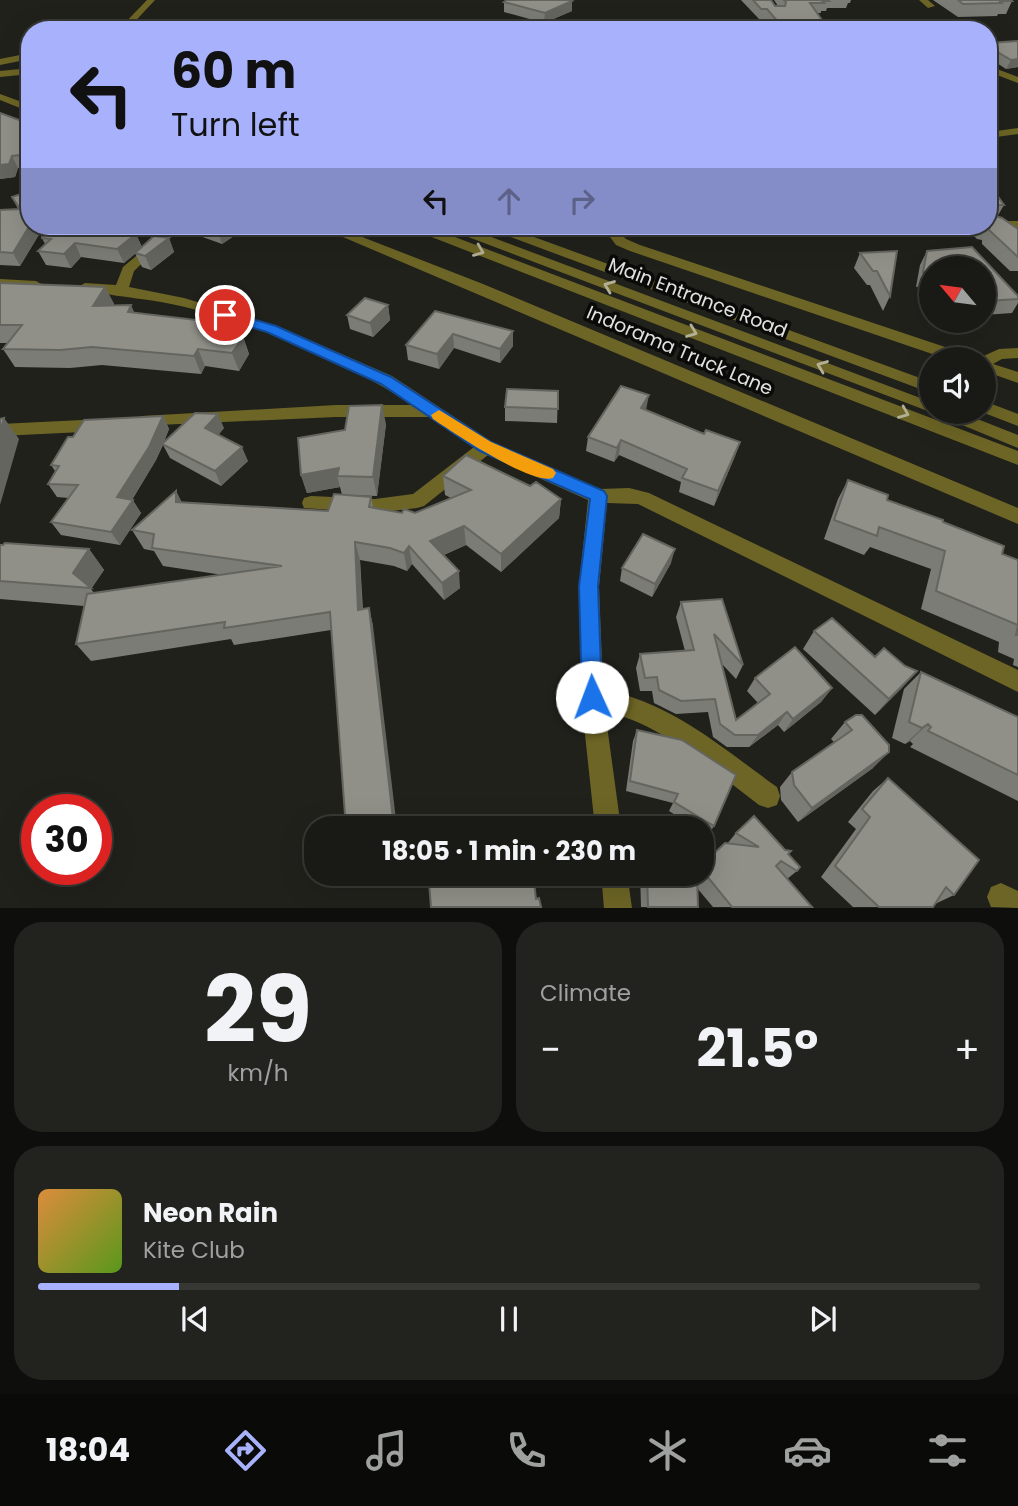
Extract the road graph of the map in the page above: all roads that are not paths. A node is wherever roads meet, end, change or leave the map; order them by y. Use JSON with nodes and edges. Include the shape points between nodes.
{"nodes":[{"id":1,"x":151,"y":0,"type":"edge"},
{"id":2,"x":923,"y":0,"type":"edge"},
{"id":3,"x":931,"y":6,"type":"dead end"},
{"id":4,"x":131,"y":21,"type":"edge"},
{"id":5,"x":0,"y":52,"type":"edge"},
{"id":6,"x":21,"y":55,"type":"edge"},
{"id":7,"x":21,"y":57,"type":"edge"},
{"id":8,"x":0,"y":62,"type":"edge"},
{"id":9,"x":997,"y":72,"type":"edge"},
{"id":10,"x":21,"y":73,"type":"edge"},
{"id":11,"x":0,"y":74,"type":"edge"},
{"id":12,"x":1018,"y":80,"type":"edge"},
{"id":13,"x":0,"y":97,"type":"edge"},
{"id":14,"x":21,"y":105,"type":"edge"},
{"id":15,"x":1018,"y":131,"type":"edge"},
{"id":16,"x":997,"y":134,"type":"edge"},
{"id":17,"x":997,"y":225,"type":"edge"},
{"id":18,"x":1018,"y":225,"type":"edge"},
{"id":19,"x":997,"y":227,"type":"edge"},
{"id":20,"x":346,"y":235,"type":"edge"},
{"id":21,"x":438,"y":235,"type":"edge"},
{"id":22,"x":475,"y":235,"type":"edge"},
{"id":23,"x":517,"y":235,"type":"edge"},
{"id":24,"x":615,"y":235,"type":"edge"},
{"id":25,"x":1018,"y":241,"type":"edge"},
{"id":26,"x":153,"y":246,"type":"edge"},
{"id":27,"x":0,"y":283,"type":"edge"},
{"id":28,"x":121,"y":290,"type":"junction"},
{"id":29,"x":928,"y":347,"type":"edge"},
{"id":30,"x":1018,"y":353,"type":"edge"},
{"id":31,"x":996,"y":356,"type":"edge"},
{"id":32,"x":996,"y":369,"type":"edge"},
{"id":33,"x":1018,"y":378,"type":"edge"},
{"id":34,"x":919,"y":384,"type":"edge"},
{"id":35,"x":919,"y":403,"type":"edge"},
{"id":36,"x":432,"y":411,"type":"junction"},
{"id":37,"x":996,"y":412,"type":"edge"},
{"id":38,"x":1018,"y":420,"type":"edge"},
{"id":39,"x":973,"y":424,"type":"edge"},
{"id":40,"x":0,"y":430,"type":"edge"},
{"id":41,"x":1018,"y":442,"type":"edge"},
{"id":42,"x":486,"y":447,"type":"junction"},
{"id":43,"x":1018,"y":458,"type":"edge"},
{"id":44,"x":598,"y":496,"type":"junction"},
{"id":45,"x":311,"y":503,"type":"dead end"},
{"id":46,"x":1018,"y":516,"type":"edge"},
{"id":47,"x":1018,"y":681,"type":"edge"},
{"id":48,"x":592,"y":697,"type":"junction"},
{"id":49,"x":768,"y":796,"type":"dead end"},
{"id":50,"x":607,"y":816,"type":"edge"},
{"id":51,"x":615,"y":886,"type":"edge"},
{"id":52,"x":1018,"y":906,"type":"edge"},
{"id":53,"x":618,"y":908,"type":"edge"},
{"id":54,"x":1004,"y":908,"type":"edge"}],
"edges":[{"from":1,"to":4,"type":"street"},
{"from":2,"to":3,"type":"street"},
{"from":5,"to":6,"type":"street"},
{"from":7,"to":8,"type":"street"},
{"from":9,"to":12,"type":"street"},
{"from":10,"to":11,"type":"street"},
{"from":13,"to":14,"type":"street"},
{"from":15,"to":16,"type":"street"},
{"from":17,"to":18,"type":"street"},
{"from":19,"to":25,"type":"street"},
{"from":20,"to":46,"type":"street","name":"Indorama Truck Lane"},
{"from":21,"to":43,"type":"street","one_way":true},
{"from":35,"to":22,"type":"street","name":"Main Entrance Road","one_way":true},
{"from":23,"to":34,"type":"street"},
{"from":24,"to":29,"type":"street","via":[[635,248]]},
{"from":26,"to":28,"type":"street","via":[[128,270]]},
{"from":27,"to":28,"type":"street"},
{"from":28,"to":36,"type":"street","via":[[179,301],[272,329],[386,380]]},
{"from":30,"to":31,"type":"street"},
{"from":32,"to":33,"type":"street"},
{"from":36,"to":40,"type":"street","via":[[310,412]]},
{"from":36,"to":42,"type":"street"},
{"from":37,"to":38,"type":"street"},
{"from":39,"to":41,"type":"street"},
{"from":42,"to":44,"type":"street"},
{"from":42,"to":45,"type":"street","via":[[417,501],[375,506]]},
{"from":44,"to":47,"type":"street","via":[[642,498]]},
{"from":44,"to":48,"type":"street","via":[[589,586]]},
{"from":48,"to":49,"type":"street","via":[[634,707],[668,723]]},
{"from":48,"to":50,"type":"street"},
{"from":51,"to":53,"type":"street"},
{"from":52,"to":54,"type":"street","via":[[1001,897]]}]}
